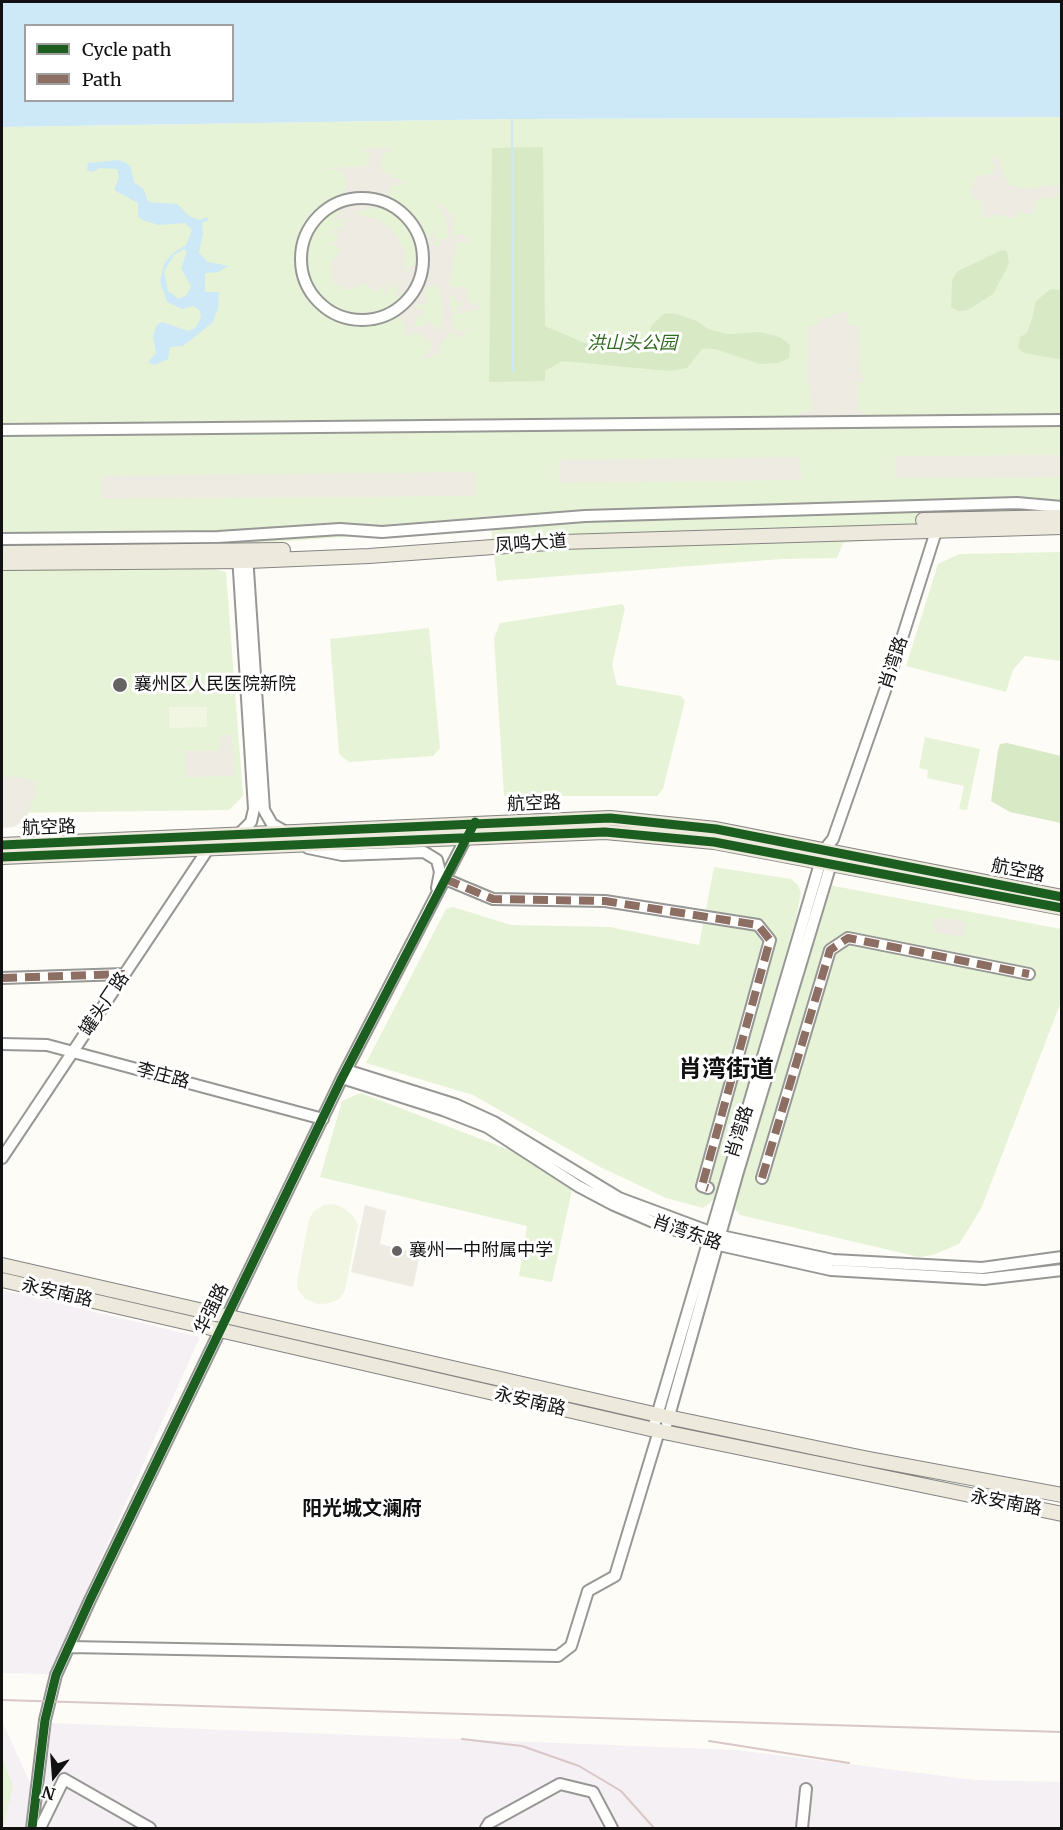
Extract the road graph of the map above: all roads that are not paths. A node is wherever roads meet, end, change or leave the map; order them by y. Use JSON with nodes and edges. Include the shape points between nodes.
{"nodes":[{"id":1,"x":394,"y":206,"type":"joint"},
{"id":2,"x":1062,"y":420,"type":"edge"},
{"id":3,"x":2,"y":430,"type":"edge"},
{"id":4,"x":1062,"y":507,"type":"edge"},
{"id":5,"x":1062,"y":517,"type":"edge"},
{"id":6,"x":938,"y":524,"type":"junction"},
{"id":7,"x":1062,"y":527,"type":"edge"},
{"id":8,"x":2,"y":539,"type":"edge"},
{"id":9,"x":2,"y":553,"type":"edge"},
{"id":10,"x":243,"y":556,"type":"junction"},
{"id":11,"x":2,"y":563,"type":"edge"},
{"id":12,"x":475,"y":822,"type":"junction"},
{"id":13,"x":286,"y":832,"type":"junction"},
{"id":14,"x":238,"y":835,"type":"junction"},
{"id":15,"x":465,"y":838,"type":"junction"},
{"id":16,"x":2,"y":845,"type":"edge"},
{"id":17,"x":292,"y":845,"type":"junction"},
{"id":18,"x":208,"y":849,"type":"junction"},
{"id":19,"x":828,"y":853,"type":"junction"},
{"id":20,"x":2,"y":857,"type":"edge"},
{"id":21,"x":446,"y":879,"type":"junction"},
{"id":22,"x":1062,"y":897,"type":"edge"},
{"id":23,"x":435,"y":900,"type":"junction"},
{"id":24,"x":1062,"y":908,"type":"edge"},
{"id":25,"x":125,"y":974,"type":"junction"},
{"id":26,"x":1029,"y":974,"type":"dead end"},
{"id":27,"x":2,"y":978,"type":"edge"},
{"id":28,"x":2,"y":1044,"type":"edge"},
{"id":29,"x":73,"y":1052,"type":"junction"},
{"id":30,"x":344,"y":1074,"type":"junction"},
{"id":31,"x":323,"y":1119,"type":"junction"},
{"id":32,"x":2,"y":1158,"type":"edge"},
{"id":33,"x":762,"y":1179,"type":"dead end"},
{"id":34,"x":708,"y":1188,"type":"dead end"},
{"id":35,"x":714,"y":1239,"type":"junction"},
{"id":36,"x":1062,"y":1257,"type":"edge"},
{"id":37,"x":2,"y":1265,"type":"edge"},
{"id":38,"x":1062,"y":1270,"type":"edge"},
{"id":39,"x":2,"y":1280,"type":"edge"},
{"id":40,"x":226,"y":1317,"type":"junction"},
{"id":41,"x":219,"y":1332,"type":"junction"},
{"id":42,"x":663,"y":1416,"type":"junction"},
{"id":43,"x":659,"y":1431,"type":"junction"},
{"id":44,"x":1062,"y":1495,"type":"edge"},
{"id":45,"x":1062,"y":1514,"type":"edge"},
{"id":46,"x":69,"y":1647,"type":"junction"},
{"id":47,"x":806,"y":1789,"type":"dead end"},
{"id":48,"x":32,"y":1828,"type":"edge"},
{"id":49,"x":40,"y":1828,"type":"edge"},
{"id":50,"x":150,"y":1828,"type":"edge"},
{"id":51,"x":486,"y":1828,"type":"edge"},
{"id":52,"x":612,"y":1828,"type":"edge"},
{"id":53,"x":802,"y":1828,"type":"edge"}],
"edges":[{"from":1,"to":1,"type":"street","via":[[410,220],[420,238],[424,259],[421,280],[410,298],[394,312],[360,320],[324,307],[303,276],[301,257],[305,237],[316,218],[332,205],[352,198],[374,198]]},
{"from":2,"to":3,"type":"street"},
{"from":4,"to":8,"type":"street","via":[[1017,503],[542,519],[382,532],[340,529],[218,537]]},
{"from":5,"to":6,"type":"main road","name":"凤鸣大道"},
{"from":6,"to":7,"type":"main road","name":"凤鸣大道"},
{"from":6,"to":10,"type":"main road","name":"凤鸣大道","via":[[369,547]]},
{"from":6,"to":19,"type":"street","name":"肖湾路"},
{"from":9,"to":10,"type":"main road","name":"凤鸣大道"},
{"from":10,"to":11,"type":"main road","name":"凤鸣大道"},
{"from":10,"to":13,"type":"street","via":[[264,810],[273,824]]},
{"from":10,"to":14,"type":"street","via":[[254,809],[250,822]]},
{"from":12,"to":13,"type":"main road","name":"航空路"},
{"from":12,"to":15,"type":"street","name":"华强路"},
{"from":12,"to":19,"type":"main road","name":"航空路","via":[[631,819],[716,829]]},
{"from":13,"to":14,"type":"main road","name":"航空路"},
{"from":14,"to":16,"type":"main road","name":"航空路"},
{"from":15,"to":17,"type":"main road","name":"航空路"},
{"from":15,"to":19,"type":"main road","name":"航空路","via":[[605,832]]},
{"from":15,"to":21,"type":"street","name":"华强路"},
{"from":17,"to":18,"type":"main road","name":"航空路"},
{"from":17,"to":23,"type":"street","via":[[342,855],[424,852],[437,860],[440,872]]},
{"from":18,"to":20,"type":"main road","name":"航空路"},
{"from":18,"to":25,"type":"street","name":"罐头厂路"},
{"from":19,"to":22,"type":"main road","name":"航空路"},
{"from":19,"to":24,"type":"main road","name":"航空路"},
{"from":19,"to":35,"type":"street","name":"肖湾路"},
{"from":21,"to":23,"type":"street","name":"华强路"},
{"from":21,"to":34,"type":"street","via":[[494,899],[605,901],[758,925],[770,940],[702,1186]]},
{"from":23,"to":30,"type":"street","name":"华强路"},
{"from":25,"to":27,"type":"street"},
{"from":25,"to":29,"type":"street","name":"罐头厂路"},
{"from":26,"to":33,"type":"street","via":[[848,938],[830,950]]},
{"from":28,"to":29,"type":"street","name":"李庄路","via":[[47,1045]]},
{"from":29,"to":31,"type":"street","name":"李庄路"},
{"from":29,"to":32,"type":"street","name":"罐头厂路"},
{"from":30,"to":31,"type":"street","name":"华强路"},
{"from":30,"to":35,"type":"street","name":"肖湾东路","via":[[466,1109],[619,1198]]},
{"from":31,"to":40,"type":"street","name":"华强路"},
{"from":35,"to":36,"type":"street","name":"肖湾东路","via":[[834,1260],[982,1268]]},
{"from":35,"to":38,"type":"street","name":"肖湾东路","via":[[831,1270],[984,1279]]},
{"from":35,"to":42,"type":"street","name":"肖湾路"},
{"from":37,"to":40,"type":"main road","name":"永安南路"},
{"from":39,"to":41,"type":"main road","name":"永安南路"},
{"from":40,"to":41,"type":"street","name":"华强路"},
{"from":40,"to":42,"type":"main road","name":"永安南路"},
{"from":41,"to":43,"type":"main road","name":"永安南路"},
{"from":41,"to":46,"type":"street","name":"华强路"},
{"from":42,"to":43,"type":"street","name":"肖湾路"},
{"from":42,"to":44,"type":"main road","name":"永安南路"},
{"from":43,"to":45,"type":"main road","name":"永安南路"},
{"from":43,"to":46,"type":"street","name":"肖湾路","via":[[615,1576],[588,1591],[571,1646],[558,1656]]},
{"from":46,"to":48,"type":"street","name":"华强路","via":[[56,1675],[45,1720]]},
{"from":47,"to":53,"type":"street"},
{"from":49,"to":50,"type":"street","via":[[64,1779]]},
{"from":51,"to":52,"type":"street","via":[[560,1784],[592,1792]]}]}
